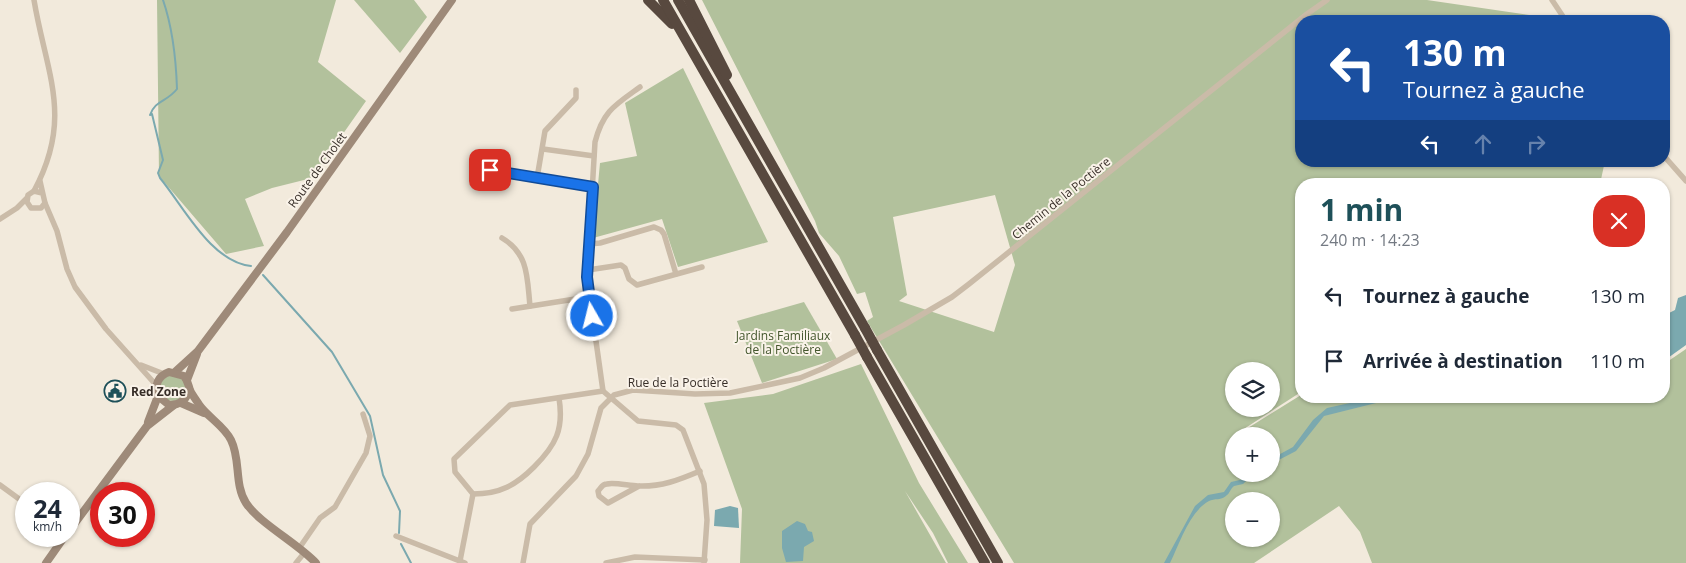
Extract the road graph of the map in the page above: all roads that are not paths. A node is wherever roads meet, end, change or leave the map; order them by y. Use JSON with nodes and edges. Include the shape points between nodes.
{"nodes":[{"id":1,"x":34,"y":0,"type":"edge"},
{"id":2,"x":452,"y":0,"type":"edge"},
{"id":3,"x":648,"y":0,"type":"edge"},
{"id":4,"x":664,"y":0,"type":"edge"},
{"id":5,"x":678,"y":0,"type":"edge"},
{"id":6,"x":689,"y":0,"type":"edge"},
{"id":7,"x":1327,"y":0,"type":"edge"},
{"id":8,"x":1552,"y":0,"type":"edge"},
{"id":9,"x":1306,"y":15,"type":"edge"},
{"id":10,"x":1562,"y":15,"type":"edge"},
{"id":11,"x":1295,"y":24,"type":"edge"},
{"id":12,"x":696,"y":54,"type":"junction"},
{"id":13,"x":640,"y":87,"type":"dead end"},
{"id":14,"x":576,"y":90,"type":"dead end"},
{"id":15,"x":745,"y":117,"type":"junction"},
{"id":16,"x":543,"y":149,"type":"junction"},
{"id":17,"x":594,"y":156,"type":"junction"},
{"id":18,"x":1670,"y":163,"type":"edge"},
{"id":19,"x":490,"y":170,"type":"dead end"},
{"id":20,"x":537,"y":178,"type":"junction"},
{"id":21,"x":40,"y":181,"type":"junction"},
{"id":22,"x":1686,"y":182,"type":"edge"},
{"id":23,"x":593,"y":187,"type":"junction"},
{"id":24,"x":34,"y":191,"type":"junction"},
{"id":25,"x":42,"y":193,"type":"junction"},
{"id":26,"x":27,"y":198,"type":"junction"},
{"id":27,"x":45,"y":203,"type":"junction"},
{"id":28,"x":29,"y":206,"type":"junction"},
{"id":29,"x":18,"y":208,"type":"junction"},
{"id":30,"x":38,"y":209,"type":"junction"},
{"id":31,"x":50,"y":217,"type":"junction"},
{"id":32,"x":0,"y":219,"type":"edge"},
{"id":33,"x":502,"y":238,"type":"dead end"},
{"id":34,"x":589,"y":244,"type":"junction"},
{"id":35,"x":702,"y":267,"type":"dead end"},
{"id":36,"x":588,"y":270,"type":"junction"},
{"id":37,"x":676,"y":274,"type":"junction"},
{"id":38,"x":588,"y":297,"type":"junction"},
{"id":39,"x":530,"y":306,"type":"junction"},
{"id":40,"x":512,"y":309,"type":"dead end"},
{"id":41,"x":198,"y":352,"type":"junction"},
{"id":42,"x":138,"y":364,"type":"junction"},
{"id":43,"x":175,"y":372,"type":"junction"},
{"id":44,"x":164,"y":374,"type":"junction"},
{"id":45,"x":187,"y":380,"type":"junction"},
{"id":46,"x":789,"y":382,"type":"joint"},
{"id":47,"x":156,"y":385,"type":"junction"},
{"id":48,"x":190,"y":389,"type":"junction"},
{"id":49,"x":603,"y":391,"type":"junction"},
{"id":50,"x":158,"y":396,"type":"junction"},
{"id":51,"x":560,"y":398,"type":"junction"},
{"id":52,"x":609,"y":398,"type":"junction"},
{"id":53,"x":177,"y":404,"type":"junction"},
{"id":54,"x":207,"y":414,"type":"junction"},
{"id":55,"x":363,"y":414,"type":"dead end"},
{"id":56,"x":147,"y":426,"type":"junction"},
{"id":57,"x":700,"y":471,"type":"junction"},
{"id":58,"x":0,"y":485,"type":"edge"},
{"id":59,"x":640,"y":486,"type":"junction"},
{"id":60,"x":473,"y":494,"type":"junction"},
{"id":61,"x":15,"y":496,"type":"edge"},
{"id":62,"x":80,"y":516,"type":"edge"},
{"id":63,"x":396,"y":536,"type":"dead end"},
{"id":64,"x":57,"y":547,"type":"edge"},
{"id":65,"x":302,"y":549,"type":"junction"},
{"id":66,"x":462,"y":562,"type":"edge"},
{"id":67,"x":704,"y":562,"type":"edge"},
{"id":68,"x":46,"y":563,"type":"edge"},
{"id":69,"x":296,"y":563,"type":"edge"},
{"id":70,"x":316,"y":563,"type":"edge"},
{"id":71,"x":523,"y":563,"type":"edge"},
{"id":72,"x":606,"y":563,"type":"edge"},
{"id":73,"x":985,"y":563,"type":"edge"},
{"id":74,"x":998,"y":563,"type":"edge"}],
"edges":[{"from":1,"to":21,"type":"street","via":[[56,107],[54,137]]},
{"from":2,"to":41,"type":"main road","name":"Route de Cholet"},
{"from":3,"to":12,"type":"highway"},
{"from":4,"to":12,"type":"highway"},
{"from":5,"to":15,"type":"highway"},
{"from":6,"to":15,"type":"highway","via":[[721,61]]},
{"from":7,"to":9,"type":"street","name":"Chemin de la Poctière"},
{"from":8,"to":10,"type":"street"},
{"from":11,"to":46,"type":"street","name":"Chemin de la Poctière","via":[[952,297],[830,365]]},
{"from":12,"to":73,"type":"highway","bridge":true},
{"from":13,"to":17,"type":"street","via":[[611,109],[600,123]]},
{"from":14,"to":16,"type":"street","via":[[576,98],[545,131]]},
{"from":15,"to":74,"type":"highway","bridge":true},
{"from":16,"to":17,"type":"street"},
{"from":16,"to":20,"type":"street"},
{"from":17,"to":23,"type":"street"},
{"from":18,"to":22,"type":"street"},
{"from":19,"to":20,"type":"street"},
{"from":20,"to":23,"type":"street"},
{"from":21,"to":24,"type":"street"},
{"from":21,"to":25,"type":"street"},
{"from":23,"to":34,"type":"street"},
{"from":24,"to":25,"type":"street"},
{"from":24,"to":26,"type":"street"},
{"from":25,"to":27,"type":"street"},
{"from":26,"to":28,"type":"street"},
{"from":26,"to":29,"type":"street"},
{"from":27,"to":30,"type":"street"},
{"from":27,"to":31,"type":"street"},
{"from":28,"to":29,"type":"street"},
{"from":28,"to":30,"type":"street"},
{"from":29,"to":32,"type":"street"},
{"from":30,"to":31,"type":"street"},
{"from":31,"to":42,"type":"street","via":[[75,287]]},
{"from":33,"to":39,"type":"street","via":[[510,242],[526,263]]},
{"from":34,"to":36,"type":"street"},
{"from":34,"to":37,"type":"street","via":[[654,227],[664,234]]},
{"from":35,"to":37,"type":"street"},
{"from":36,"to":37,"type":"street","via":[[621,265],[628,280],[637,285]]},
{"from":36,"to":38,"type":"street"},
{"from":38,"to":39,"type":"street"},
{"from":38,"to":49,"type":"street"},
{"from":39,"to":40,"type":"street"},
{"from":41,"to":43,"type":"main road","name":"Route de Cholet"},
{"from":41,"to":45,"type":"main road","name":"Route de Cholet"},
{"from":42,"to":44,"type":"street"},
{"from":42,"to":47,"type":"street"},
{"from":43,"to":44,"type":"main road"},
{"from":43,"to":45,"type":"main road"},
{"from":44,"to":47,"type":"main road"},
{"from":45,"to":48,"type":"main road"},
{"from":46,"to":52,"type":"street","name":"Rue de la Poctière","via":[[708,394],[633,390]]},
{"from":47,"to":50,"type":"main road"},
{"from":48,"to":53,"type":"main road"},
{"from":48,"to":54,"type":"main road"},
{"from":49,"to":51,"type":"street"},
{"from":49,"to":52,"type":"street"},
{"from":50,"to":53,"type":"main road","via":[[165,403]]},
{"from":50,"to":56,"type":"main road"},
{"from":51,"to":60,"type":"street","via":[[561,424],[551,450],[519,482],[490,494]]},
{"from":51,"to":60,"type":"street","via":[[510,406],[454,459],[455,472]]},
{"from":52,"to":57,"type":"street","via":[[638,421],[680,427]]},
{"from":52,"to":71,"type":"street","via":[[601,408],[588,454],[576,476],[530,524]]},
{"from":53,"to":54,"type":"main road"},
{"from":53,"to":56,"type":"main road"},
{"from":54,"to":65,"type":"main road","via":[[231,440],[240,490],[246,503]]},
{"from":55,"to":65,"type":"street","via":[[370,436],[366,453],[334,507],[320,518]]},
{"from":56,"to":62,"type":"main road"},
{"from":57,"to":59,"type":"street","via":[[675,482]]},
{"from":57,"to":67,"type":"street","via":[[707,520]]},
{"from":58,"to":61,"type":"street"},
{"from":59,"to":59,"type":"street","via":[[608,483],[598,491],[608,503]]},
{"from":60,"to":66,"type":"street"},
{"from":63,"to":66,"type":"street"},
{"from":64,"to":68,"type":"main road"},
{"from":65,"to":69,"type":"street"},
{"from":65,"to":70,"type":"main road"},
{"from":67,"to":72,"type":"street","via":[[635,556]]}]}
